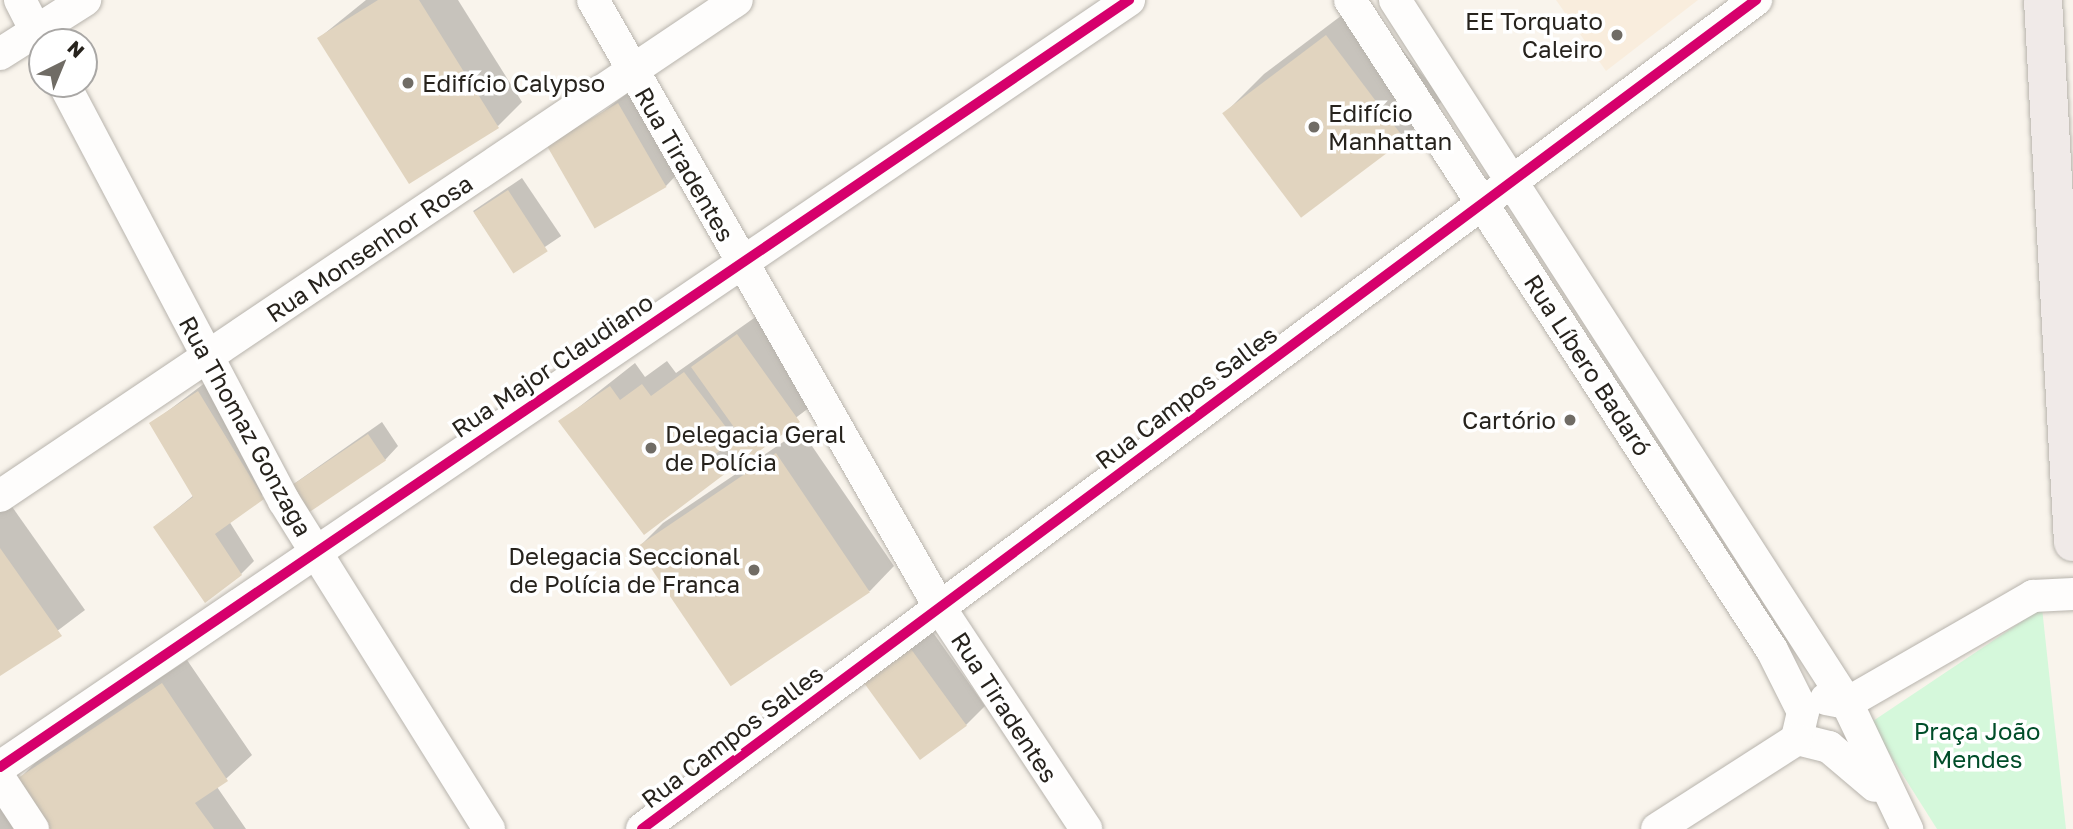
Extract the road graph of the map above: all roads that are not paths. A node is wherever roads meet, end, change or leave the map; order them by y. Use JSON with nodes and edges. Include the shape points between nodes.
{"nodes":[{"id":1,"x":20,"y":0,"type":"edge"},
{"id":2,"x":85,"y":0,"type":"edge"},
{"id":3,"x":593,"y":0,"type":"edge"},
{"id":4,"x":737,"y":0,"type":"edge"},
{"id":5,"x":1129,"y":0,"type":"edge"},
{"id":6,"x":1350,"y":0,"type":"edge"},
{"id":7,"x":1395,"y":0,"type":"edge"},
{"id":8,"x":1756,"y":0,"type":"edge"},
{"id":9,"x":2043,"y":0,"type":"edge"},
{"id":10,"x":34,"y":28,"type":"edge"},
{"id":11,"x":50,"y":28,"type":"edge"},
{"id":12,"x":28,"y":42,"type":"edge"},
{"id":13,"x":0,"y":54,"type":"edge"},
{"id":14,"x":632,"y":72,"type":"junction"},
{"id":15,"x":71,"y":98,"type":"edge"},
{"id":16,"x":2063,"y":174,"type":"edge"},
{"id":17,"x":1512,"y":180,"type":"junction"},
{"id":18,"x":1482,"y":202,"type":"junction"},
{"id":19,"x":743,"y":263,"type":"junction"},
{"id":20,"x":2066,"y":334,"type":"edge"},
{"id":21,"x":207,"y":357,"type":"junction"},
{"id":22,"x":1665,"y":484,"type":"junction"},
{"id":23,"x":0,"y":496,"type":"edge"},
{"id":24,"x":2073,"y":542,"type":"edge"},
{"id":25,"x":314,"y":550,"type":"junction"},
{"id":26,"x":2073,"y":594,"type":"edge"},
{"id":27,"x":940,"y":608,"type":"junction"},
{"id":28,"x":1847,"y":703,"type":"junction"},
{"id":29,"x":1797,"y":739,"type":"junction"},
{"id":30,"x":0,"y":767,"type":"edge"},
{"id":31,"x":0,"y":779,"type":"edge"},
{"id":32,"x":1891,"y":802,"type":"junction"},
{"id":33,"x":33,"y":829,"type":"edge"},
{"id":34,"x":489,"y":829,"type":"edge"},
{"id":35,"x":642,"y":829,"type":"edge"},
{"id":36,"x":1086,"y":829,"type":"edge"},
{"id":37,"x":1657,"y":829,"type":"edge"},
{"id":38,"x":1908,"y":829,"type":"edge"}],
"edges":[{"from":1,"to":10,"type":"street"},
{"from":2,"to":11,"type":"street"},
{"from":3,"to":14,"type":"street","name":"Rua Tiradentes"},
{"from":4,"to":14,"type":"street","name":"Rua Monsenhor Rosa"},
{"from":5,"to":19,"type":"street","name":"Rua Major Claudiano"},
{"from":6,"to":18,"type":"street","name":"Rua Líbero Badaró"},
{"from":7,"to":17,"type":"street","name":"Rua Líbero Badaró"},
{"from":8,"to":17,"type":"street","name":"Rua Campos Salles"},
{"from":9,"to":16,"type":"main road"},
{"from":12,"to":13,"type":"street"},
{"from":14,"to":19,"type":"street","name":"Rua Tiradentes"},
{"from":14,"to":21,"type":"street","name":"Rua Monsenhor Rosa"},
{"from":15,"to":21,"type":"street","name":"Rua Thomaz Gonzaga"},
{"from":16,"to":20,"type":"main road"},
{"from":17,"to":18,"type":"street","name":"Rua Campos Salles"},
{"from":17,"to":28,"type":"street","name":"Rua Líbero Badaró"},
{"from":18,"to":22,"type":"street","name":"Rua Líbero Badaró"},
{"from":18,"to":27,"type":"street","name":"Rua Campos Salles"},
{"from":19,"to":25,"type":"street","name":"Rua Major Claudiano"},
{"from":19,"to":27,"type":"street","name":"Rua Tiradentes"},
{"from":20,"to":24,"type":"main road"},
{"from":21,"to":23,"type":"street","name":"Rua Monsenhor Rosa"},
{"from":21,"to":25,"type":"street","name":"Rua Thomaz Gonzaga"},
{"from":22,"to":28,"type":"street","via":[[1717,537],[1821,695]]},
{"from":22,"to":29,"type":"street","name":"Rua Líbero Badaró","via":[[1772,650],[1803,712]]},
{"from":25,"to":30,"type":"street","name":"Rua Major Claudiano"},
{"from":25,"to":34,"type":"street","name":"Rua Thomaz Gonzaga"},
{"from":26,"to":28,"type":"street","via":[[2033,596]]},
{"from":27,"to":35,"type":"street","name":"Rua Campos Salles"},
{"from":27,"to":36,"type":"street","name":"Rua Tiradentes"},
{"from":28,"to":32,"type":"street","name":"Rua Líbero Badaró"},
{"from":29,"to":32,"type":"street","via":[[1829,747]]},
{"from":29,"to":37,"type":"street"},
{"from":31,"to":33,"type":"street"},
{"from":32,"to":38,"type":"street"}]}
